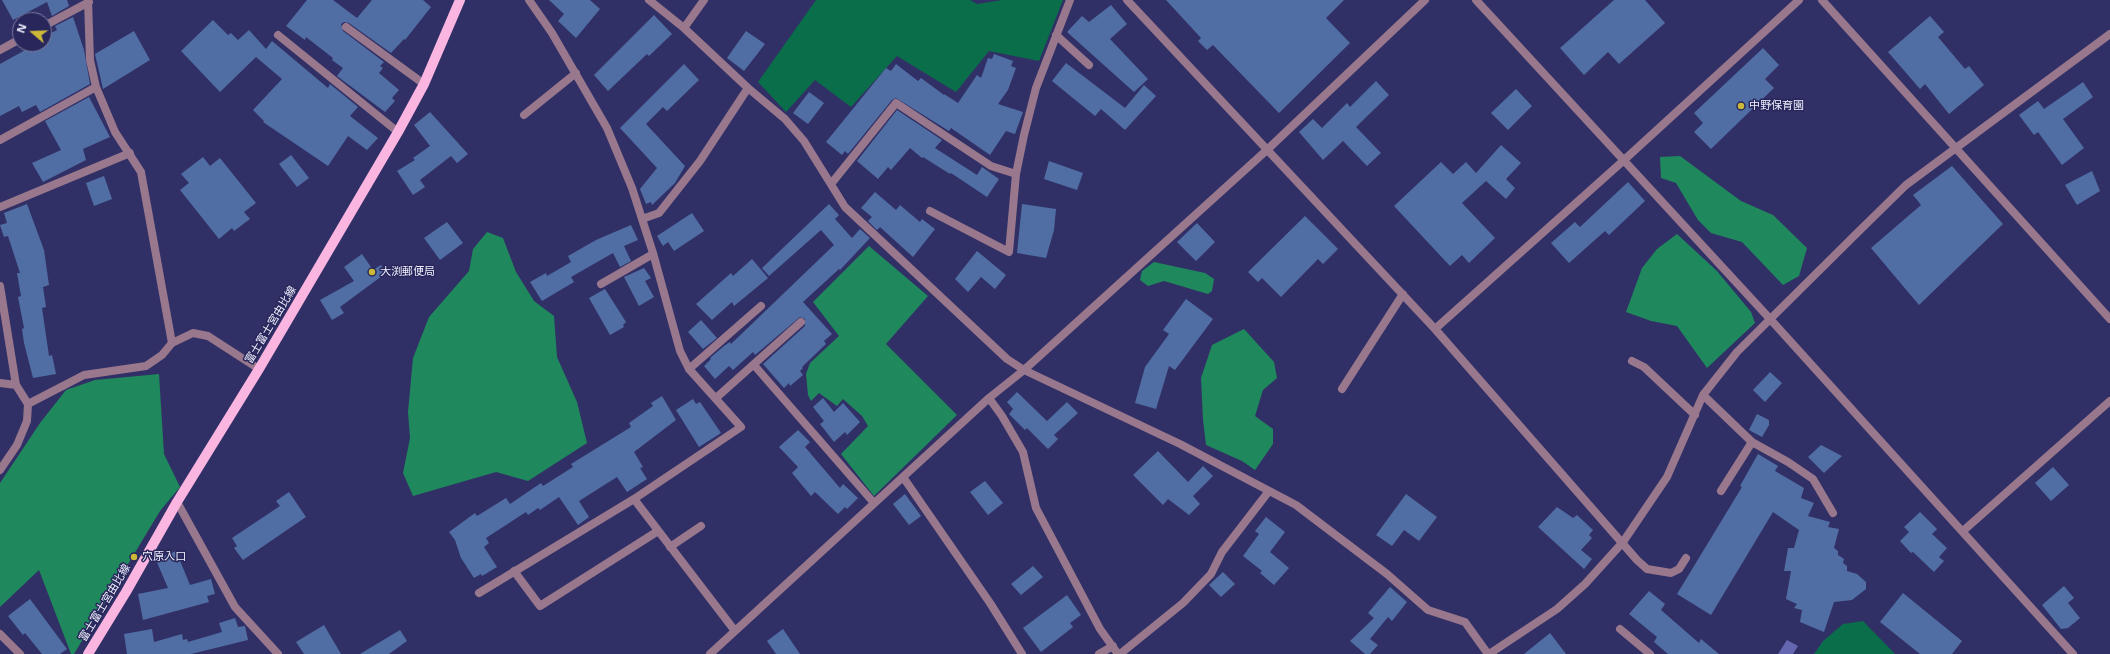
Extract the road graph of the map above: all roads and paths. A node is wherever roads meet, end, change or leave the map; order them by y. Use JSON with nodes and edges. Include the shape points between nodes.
{"nodes":[{"id":1,"x":460,"y":0,"type":"edge"},
{"id":2,"x":529,"y":0,"type":"edge"},
{"id":3,"x":650,"y":0,"type":"edge"},
{"id":4,"x":704,"y":0,"type":"edge"},
{"id":5,"x":1070,"y":0,"type":"edge"},
{"id":6,"x":1127,"y":0,"type":"edge"},
{"id":7,"x":1425,"y":0,"type":"edge"},
{"id":8,"x":1476,"y":0,"type":"edge"},
{"id":9,"x":1799,"y":0,"type":"edge"},
{"id":10,"x":1822,"y":0,"type":"edge"},
{"id":11,"x":88,"y":1,"type":"edge"},
{"id":12,"x":52,"y":21,"type":"edge"},
{"id":13,"x":346,"y":27,"type":"dead end"},
{"id":14,"x":684,"y":28,"type":"junction"},
{"id":15,"x":1056,"y":34,"type":"junction"},
{"id":16,"x":2110,"y":34,"type":"edge"},
{"id":17,"x":278,"y":35,"type":"dead end"},
{"id":18,"x":12,"y":43,"type":"edge"},
{"id":19,"x":0,"y":50,"type":"edge"},
{"id":20,"x":1089,"y":65,"type":"dead end"},
{"id":21,"x":576,"y":73,"type":"junction"},
{"id":22,"x":424,"y":84,"type":"junction"},
{"id":23,"x":96,"y":87,"type":"junction"},
{"id":24,"x":748,"y":88,"type":"junction"},
{"id":25,"x":524,"y":115,"type":"dead end"},
{"id":26,"x":398,"y":132,"type":"junction"},
{"id":27,"x":0,"y":140,"type":"edge"},
{"id":28,"x":1268,"y":149,"type":"junction"},
{"id":29,"x":1955,"y":149,"type":"junction"},
{"id":30,"x":130,"y":153,"type":"junction"},
{"id":31,"x":1623,"y":161,"type":"junction"},
{"id":32,"x":1016,"y":174,"type":"junction"},
{"id":33,"x":831,"y":184,"type":"junction"},
{"id":34,"x":0,"y":207,"type":"edge"},
{"id":35,"x":930,"y":211,"type":"dead end"},
{"id":36,"x":642,"y":219,"type":"junction"},
{"id":37,"x":653,"y":254,"type":"junction"},
{"id":38,"x":600,"y":284,"type":"dead end"},
{"id":39,"x":0,"y":286,"type":"edge"},
{"id":40,"x":1403,"y":294,"type":"junction"},
{"id":41,"x":761,"y":306,"type":"dead end"},
{"id":42,"x":1771,"y":320,"type":"junction"},
{"id":43,"x":2110,"y":320,"type":"edge"},
{"id":44,"x":801,"y":322,"type":"dead end"},
{"id":45,"x":1435,"y":329,"type":"junction"},
{"id":46,"x":172,"y":343,"type":"junction"},
{"id":47,"x":1632,"y":361,"type":"dead end"},
{"id":48,"x":754,"y":365,"type":"junction"},
{"id":49,"x":259,"y":369,"type":"junction"},
{"id":50,"x":689,"y":369,"type":"junction"},
{"id":51,"x":1024,"y":370,"type":"junction"},
{"id":52,"x":0,"y":384,"type":"edge"},
{"id":53,"x":16,"y":385,"type":"junction"},
{"id":54,"x":1342,"y":389,"type":"dead end"},
{"id":55,"x":1703,"y":395,"type":"junction"},
{"id":56,"x":716,"y":398,"type":"junction"},
{"id":57,"x":989,"y":398,"type":"junction"},
{"id":58,"x":2110,"y":401,"type":"edge"},
{"id":59,"x":28,"y":404,"type":"junction"},
{"id":60,"x":1695,"y":414,"type":"junction"},
{"id":61,"x":1752,"y":442,"type":"junction"},
{"id":62,"x":0,"y":470,"type":"edge"},
{"id":63,"x":903,"y":477,"type":"junction"},
{"id":64,"x":1269,"y":491,"type":"junction"},
{"id":65,"x":1721,"y":492,"type":"dead end"},
{"id":66,"x":634,"y":500,"type":"junction"},
{"id":67,"x":177,"y":502,"type":"junction"},
{"id":68,"x":874,"y":503,"type":"junction"},
{"id":69,"x":1833,"y":513,"type":"dead end"},
{"id":70,"x":701,"y":526,"type":"dead end"},
{"id":71,"x":658,"y":531,"type":"junction"},
{"id":72,"x":1964,"y":531,"type":"junction"},
{"id":73,"x":1623,"y":542,"type":"junction"},
{"id":74,"x":670,"y":546,"type":"junction"},
{"id":75,"x":1686,"y":558,"type":"dead end"},
{"id":76,"x":514,"y":571,"type":"junction"},
{"id":77,"x":479,"y":593,"type":"dead end"},
{"id":78,"x":1620,"y":629,"type":"dead end"},
{"id":79,"x":735,"y":631,"type":"junction"},
{"id":80,"x":0,"y":634,"type":"edge"},
{"id":81,"x":1113,"y":646,"type":"junction"},
{"id":82,"x":713,"y":653,"type":"edge"},
{"id":83,"x":20,"y":654,"type":"edge"},
{"id":84,"x":88,"y":654,"type":"edge"},
{"id":85,"x":278,"y":654,"type":"edge"},
{"id":86,"x":1022,"y":654,"type":"edge"},
{"id":87,"x":1099,"y":654,"type":"edge"},
{"id":88,"x":1119,"y":654,"type":"edge"},
{"id":89,"x":1489,"y":654,"type":"edge"},
{"id":90,"x":1650,"y":654,"type":"edge"},
{"id":91,"x":2073,"y":654,"type":"edge"}],
"edges":[{"from":1,"to":22,"type":"main road","name":"富士富士宮由比線"},
{"from":2,"to":21,"type":"street"},
{"from":3,"to":14,"type":"street"},
{"from":4,"to":14,"type":"street"},
{"from":5,"to":15,"type":"street"},
{"from":6,"to":28,"type":"street"},
{"from":7,"to":28,"type":"street"},
{"from":8,"to":31,"type":"street"},
{"from":9,"to":31,"type":"street"},
{"from":10,"to":29,"type":"street"},
{"from":11,"to":12,"type":"street"},
{"from":11,"to":23,"type":"street","via":[[90,60]]},
{"from":13,"to":22,"type":"street"},
{"from":14,"to":24,"type":"street"},
{"from":15,"to":20,"type":"street"},
{"from":15,"to":32,"type":"street","via":[[1036,88]]},
{"from":16,"to":29,"type":"street"},
{"from":17,"to":26,"type":"street"},
{"from":18,"to":19,"type":"street"},
{"from":21,"to":25,"type":"street"},
{"from":21,"to":36,"type":"street","via":[[607,128]]},
{"from":22,"to":26,"type":"main road","name":"富士富士宮由比線"},
{"from":23,"to":27,"type":"street"},
{"from":23,"to":30,"type":"street","via":[[115,132]]},
{"from":24,"to":33,"type":"street","via":[[785,119],[804,141]]},
{"from":24,"to":36,"type":"street","via":[[700,161],[659,213]]},
{"from":26,"to":49,"type":"main road","name":"富士富士宮由比線"},
{"from":28,"to":40,"type":"street"},
{"from":28,"to":51,"type":"street"},
{"from":29,"to":42,"type":"street","via":[[1906,185]]},
{"from":29,"to":43,"type":"street"},
{"from":30,"to":34,"type":"street"},
{"from":30,"to":46,"type":"street","via":[[141,172]]},
{"from":31,"to":42,"type":"street"},
{"from":31,"to":45,"type":"street"},
{"from":32,"to":33,"type":"street","via":[[991,166],[896,103]]},
{"from":32,"to":35,"type":"street","via":[[1009,252]]},
{"from":33,"to":51,"type":"street","via":[[845,207],[1007,359]]},
{"from":36,"to":37,"type":"street"},
{"from":37,"to":38,"type":"street"},
{"from":37,"to":50,"type":"street","via":[[680,351]]},
{"from":39,"to":53,"type":"street"},
{"from":40,"to":45,"type":"street"},
{"from":40,"to":54,"type":"street"},
{"from":41,"to":50,"type":"street"},
{"from":42,"to":55,"type":"street","via":[[1737,352]]},
{"from":42,"to":72,"type":"street"},
{"from":44,"to":48,"type":"street"},
{"from":45,"to":73,"type":"street"},
{"from":46,"to":49,"type":"street","via":[[192,333],[208,336]]},
{"from":46,"to":59,"type":"street","via":[[162,355],[146,366],[84,375]]},
{"from":47,"to":60,"type":"street","via":[[1644,367]]},
{"from":48,"to":56,"type":"street"},
{"from":48,"to":68,"type":"street"},
{"from":49,"to":67,"type":"main road","name":"富士富士宮由比線"},
{"from":50,"to":56,"type":"street"},
{"from":51,"to":57,"type":"street"},
{"from":51,"to":64,"type":"street","via":[[1180,444]]},
{"from":52,"to":53,"type":"street"},
{"from":53,"to":59,"type":"street"},
{"from":55,"to":60,"type":"street"},
{"from":55,"to":61,"type":"street"},
{"from":56,"to":66,"type":"street","via":[[741,427]]},
{"from":57,"to":63,"type":"street"},
{"from":57,"to":81,"type":"street","via":[[1023,452],[1036,508],[1100,629]]},
{"from":58,"to":72,"type":"street"},
{"from":59,"to":62,"type":"street","via":[[27,421],[17,445]]},
{"from":60,"to":73,"type":"street","via":[[1667,477]]},
{"from":61,"to":65,"type":"street"},
{"from":61,"to":69,"type":"street","via":[[1813,479]]},
{"from":63,"to":68,"type":"street"},
{"from":63,"to":86,"type":"street"},
{"from":64,"to":88,"type":"street","via":[[1222,552],[1210,574],[1183,603]]},
{"from":64,"to":89,"type":"street","via":[[1296,505],[1381,569],[1428,610],[1465,622]]},
{"from":66,"to":71,"type":"street"},
{"from":66,"to":76,"type":"street"},
{"from":67,"to":84,"type":"main road","name":"富士富士宮由比線"},
{"from":67,"to":85,"type":"street","via":[[235,607]]},
{"from":68,"to":79,"type":"street"},
{"from":70,"to":74,"type":"street"},
{"from":71,"to":74,"type":"street"},
{"from":71,"to":76,"type":"street","via":[[540,606]]},
{"from":72,"to":91,"type":"street"},
{"from":73,"to":75,"type":"street","via":[[1637,560],[1658,572],[1671,574],[1679,569]]},
{"from":73,"to":89,"type":"street","via":[[1585,584],[1557,609]]},
{"from":74,"to":79,"type":"street"},
{"from":76,"to":77,"type":"street"},
{"from":78,"to":90,"type":"street"},
{"from":79,"to":82,"type":"street"},
{"from":80,"to":83,"type":"street"},
{"from":81,"to":87,"type":"street"},
{"from":81,"to":88,"type":"street"}]}
